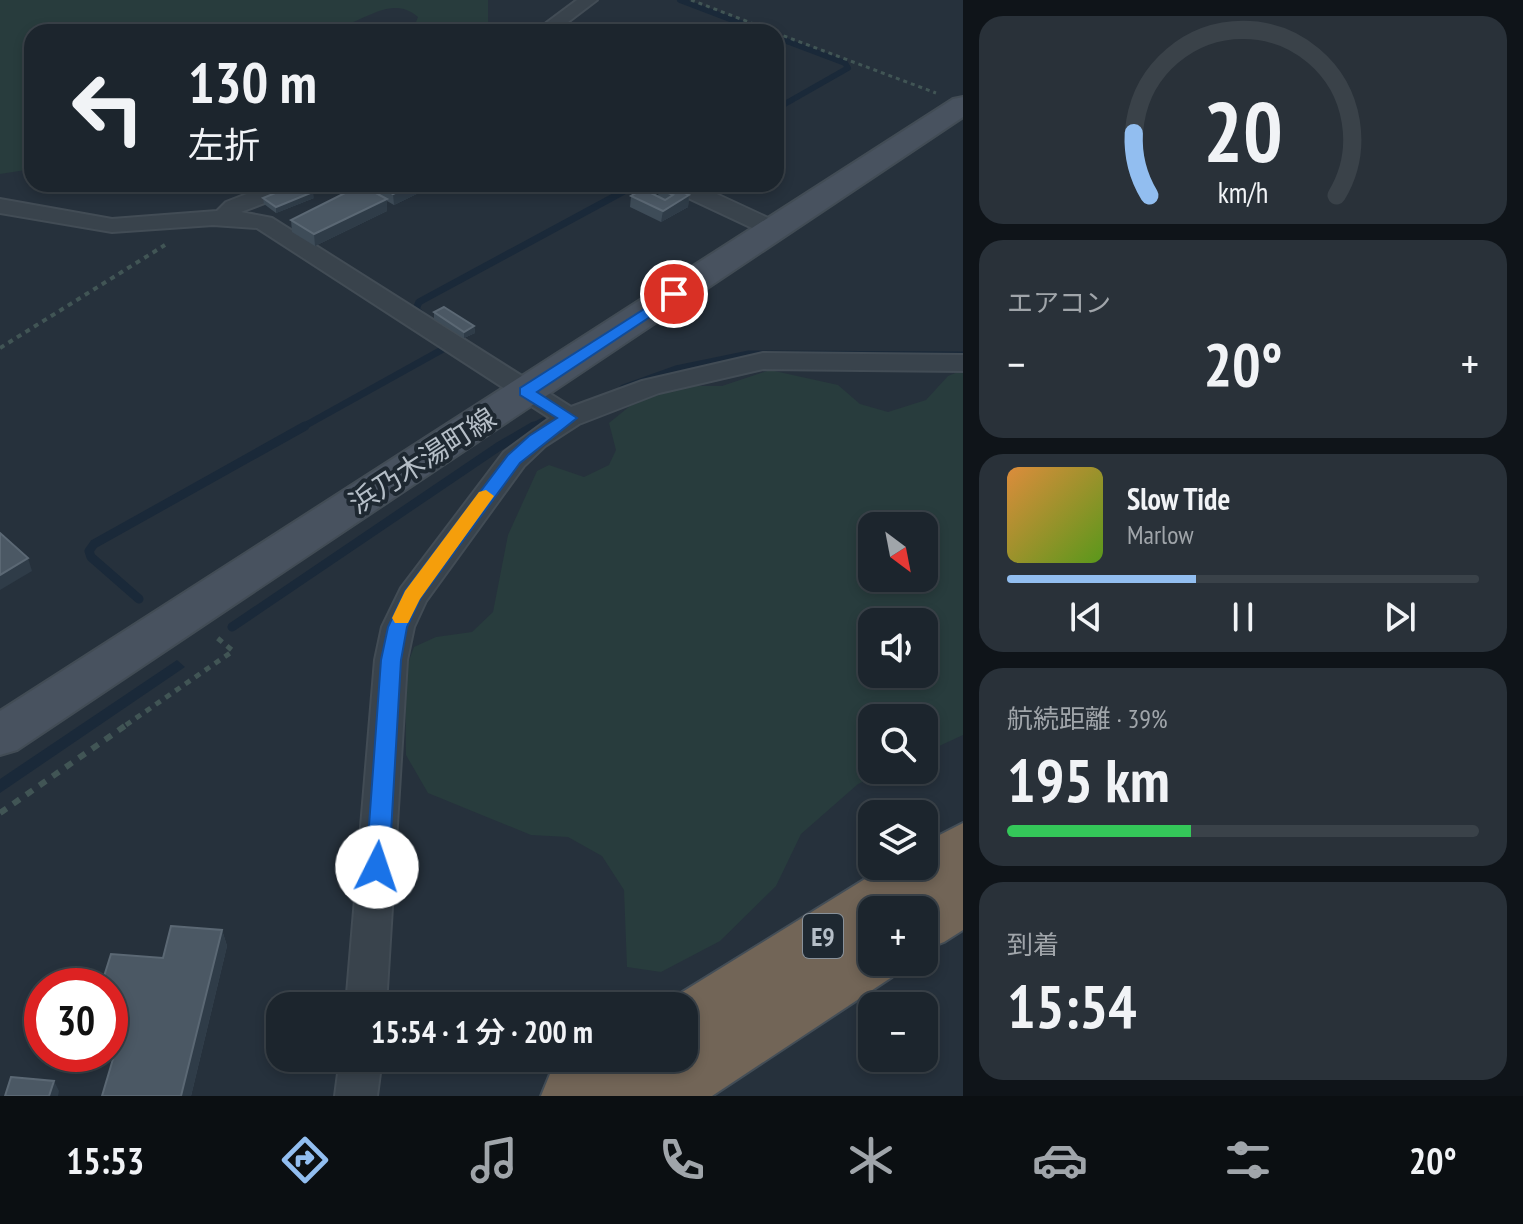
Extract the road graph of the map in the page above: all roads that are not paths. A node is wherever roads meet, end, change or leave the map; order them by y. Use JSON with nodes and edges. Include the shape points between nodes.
{"nodes":[{"id":1,"x":588,"y":0,"type":"edge"},
{"id":2,"x":554,"y":24,"type":"edge"},
{"id":3,"x":956,"y":102,"type":"edge"},
{"id":4,"x":272,"y":192,"type":"edge"},
{"id":5,"x":694,"y":192,"type":"edge"},
{"id":6,"x":0,"y":206,"type":"edge"},
{"id":7,"x":224,"y":217,"type":"junction"},
{"id":8,"x":773,"y":229,"type":"junction"},
{"id":9,"x":963,"y":363,"type":"edge"},
{"id":10,"x":526,"y":392,"type":"junction"},
{"id":11,"x":569,"y":418,"type":"junction"},
{"id":12,"x":0,"y":736,"type":"edge"},
{"id":13,"x":963,"y":847,"type":"edge"},
{"id":14,"x":963,"y":899,"type":"edge"},
{"id":15,"x":938,"y":915,"type":"edge"},
{"id":16,"x":858,"y":967,"type":"edge"},
{"id":17,"x":367,"y":992,"type":"edge"},
{"id":18,"x":698,"y":1015,"type":"edge"},
{"id":19,"x":359,"y":1072,"type":"edge"},
{"id":20,"x":609,"y":1072,"type":"edge"},
{"id":21,"x":356,"y":1096,"type":"edge"},
{"id":22,"x":572,"y":1096,"type":"edge"},
{"id":23,"x":656,"y":1096,"type":"edge"}],
"edges":[{"from":1,"to":2,"type":"street"},
{"from":3,"to":8,"type":"main road","name":"浜乃木湯町線"},
{"from":4,"to":7,"type":"street","via":[[234,207]]},
{"from":5,"to":8,"type":"street"},
{"from":6,"to":7,"type":"street","via":[[99,226]]},
{"from":7,"to":10,"type":"street","via":[[264,223]]},
{"from":8,"to":10,"type":"main road","name":"浜乃木湯町線"},
{"from":9,"to":11,"type":"street","via":[[763,361],[651,387]]},
{"from":10,"to":11,"type":"street"},
{"from":10,"to":12,"type":"main road","name":"浜乃木湯町線"},
{"from":11,"to":17,"type":"street","via":[[514,459],[412,596],[398,627],[391,660]]},
{"from":13,"to":18,"type":"highway","number":"E9"},
{"from":14,"to":15,"type":"highway"},
{"from":16,"to":23,"type":"highway","number":"E9"},
{"from":19,"to":21,"type":"street"},
{"from":20,"to":22,"type":"highway"}]}
